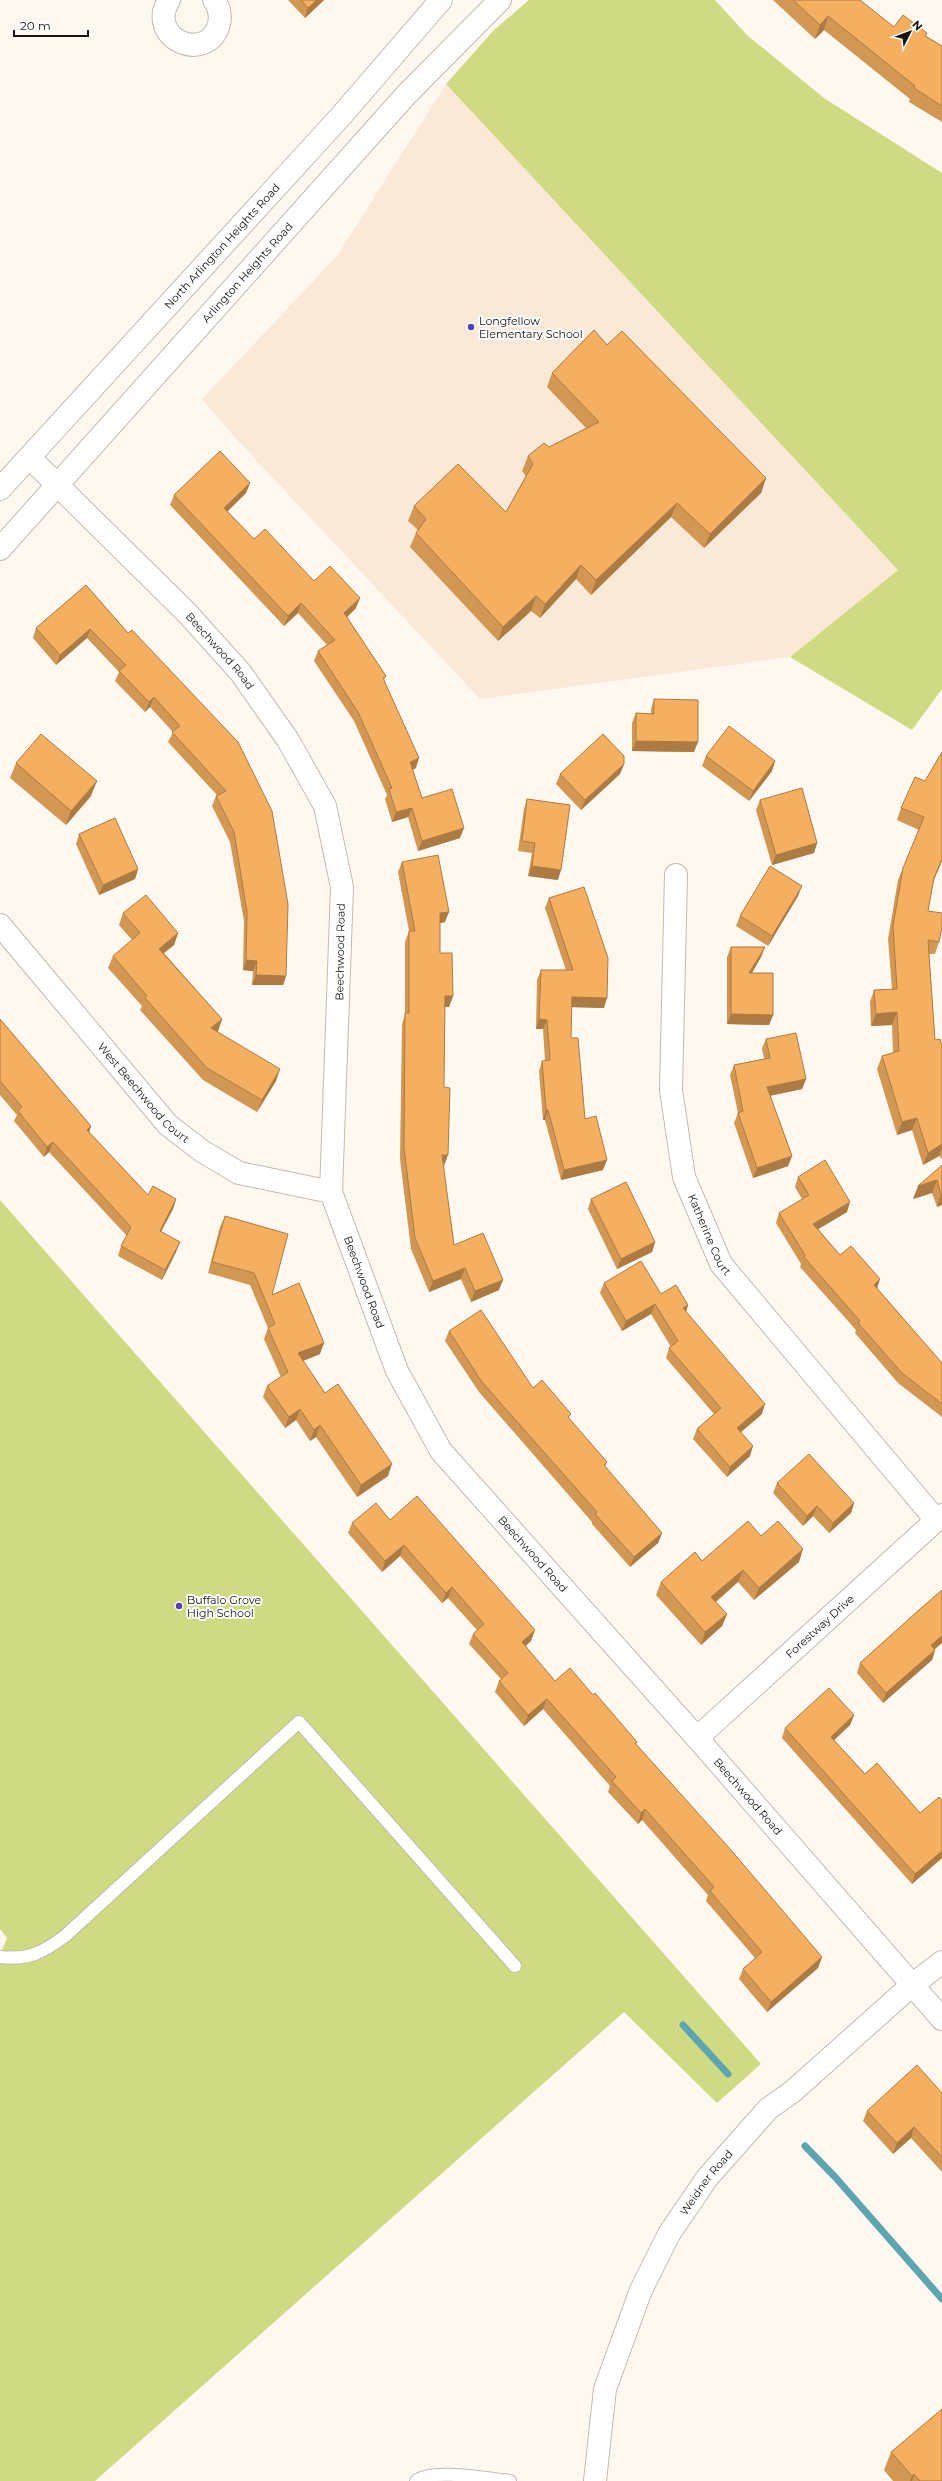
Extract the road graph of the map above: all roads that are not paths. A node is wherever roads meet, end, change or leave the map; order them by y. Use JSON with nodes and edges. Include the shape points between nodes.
{"nodes":[{"id":1,"x":169,"y":0,"type":"edge"},
{"id":2,"x":214,"y":0,"type":"edge"},
{"id":3,"x":441,"y":0,"type":"edge"},
{"id":4,"x":500,"y":0,"type":"edge"},
{"id":5,"x":30,"y":458,"type":"junction"},
{"id":6,"x":58,"y":486,"type":"junction"},
{"id":7,"x":0,"y":489,"type":"edge"},
{"id":8,"x":0,"y":549,"type":"edge"},
{"id":9,"x":676,"y":875,"type":"dead end"},
{"id":10,"x":0,"y":925,"type":"edge"},
{"id":11,"x":331,"y":1192,"type":"junction"},
{"id":12,"x":939,"y":1517,"type":"edge"},
{"id":13,"x":697,"y":1738,"type":"junction"},
{"id":14,"x":0,"y":1957,"type":"edge"},
{"id":15,"x":942,"y":1962,"type":"edge"},
{"id":16,"x":514,"y":1966,"type":"dead end"},
{"id":17,"x":911,"y":1986,"type":"junction"},
{"id":18,"x":942,"y":2019,"type":"edge"},
{"id":19,"x":416,"y":2481,"type":"edge"},
{"id":20,"x":510,"y":2481,"type":"edge"},
{"id":21,"x":595,"y":2481,"type":"edge"}],
"edges":[{"from":1,"to":2,"type":"street","via":[[164,10],[166,29],[171,37],[188,45],[205,42],[218,28],[220,10]]},
{"from":3,"to":5,"type":"street","name":"North Arlington Heights Road","via":[[341,116]]},
{"from":4,"to":6,"type":"street","name":"Arlington Heights Road","via":[[400,101]]},
{"from":5,"to":6,"type":"street","name":"Beechwood Road"},
{"from":5,"to":7,"type":"street","name":"North Arlington Heights Road"},
{"from":6,"to":8,"type":"street","name":"Arlington Heights Road"},
{"from":6,"to":11,"type":"street","name":"Beechwood Road","via":[[187,613],[241,673],[288,740],[324,806],[342,887]]},
{"from":9,"to":12,"type":"street","name":"Katherine Court","via":[[671,1090],[684,1177],[721,1264]]},
{"from":10,"to":11,"type":"street","name":"West Beechwood Court","via":[[168,1125],[239,1173]]},
{"from":11,"to":13,"type":"street","name":"Beechwood Road","via":[[398,1371],[441,1451]]},
{"from":12,"to":13,"type":"street","name":"Forestway Drive"},
{"from":13,"to":17,"type":"street","name":"Beechwood Road"},
{"from":14,"to":16,"type":"lane","via":[[22,1959],[44,1951],[64,1936],[299,1722]]},
{"from":15,"to":17,"type":"street","name":"Weidner Road"},
{"from":17,"to":18,"type":"street","name":"Beechwood Road"},
{"from":17,"to":21,"type":"street","name":"Weidner Road","via":[[792,2092],[768,2109],[707,2178],[669,2234],[641,2290],[605,2389]]},
{"from":19,"to":20,"type":"lane","via":[[438,2475]]}]}
